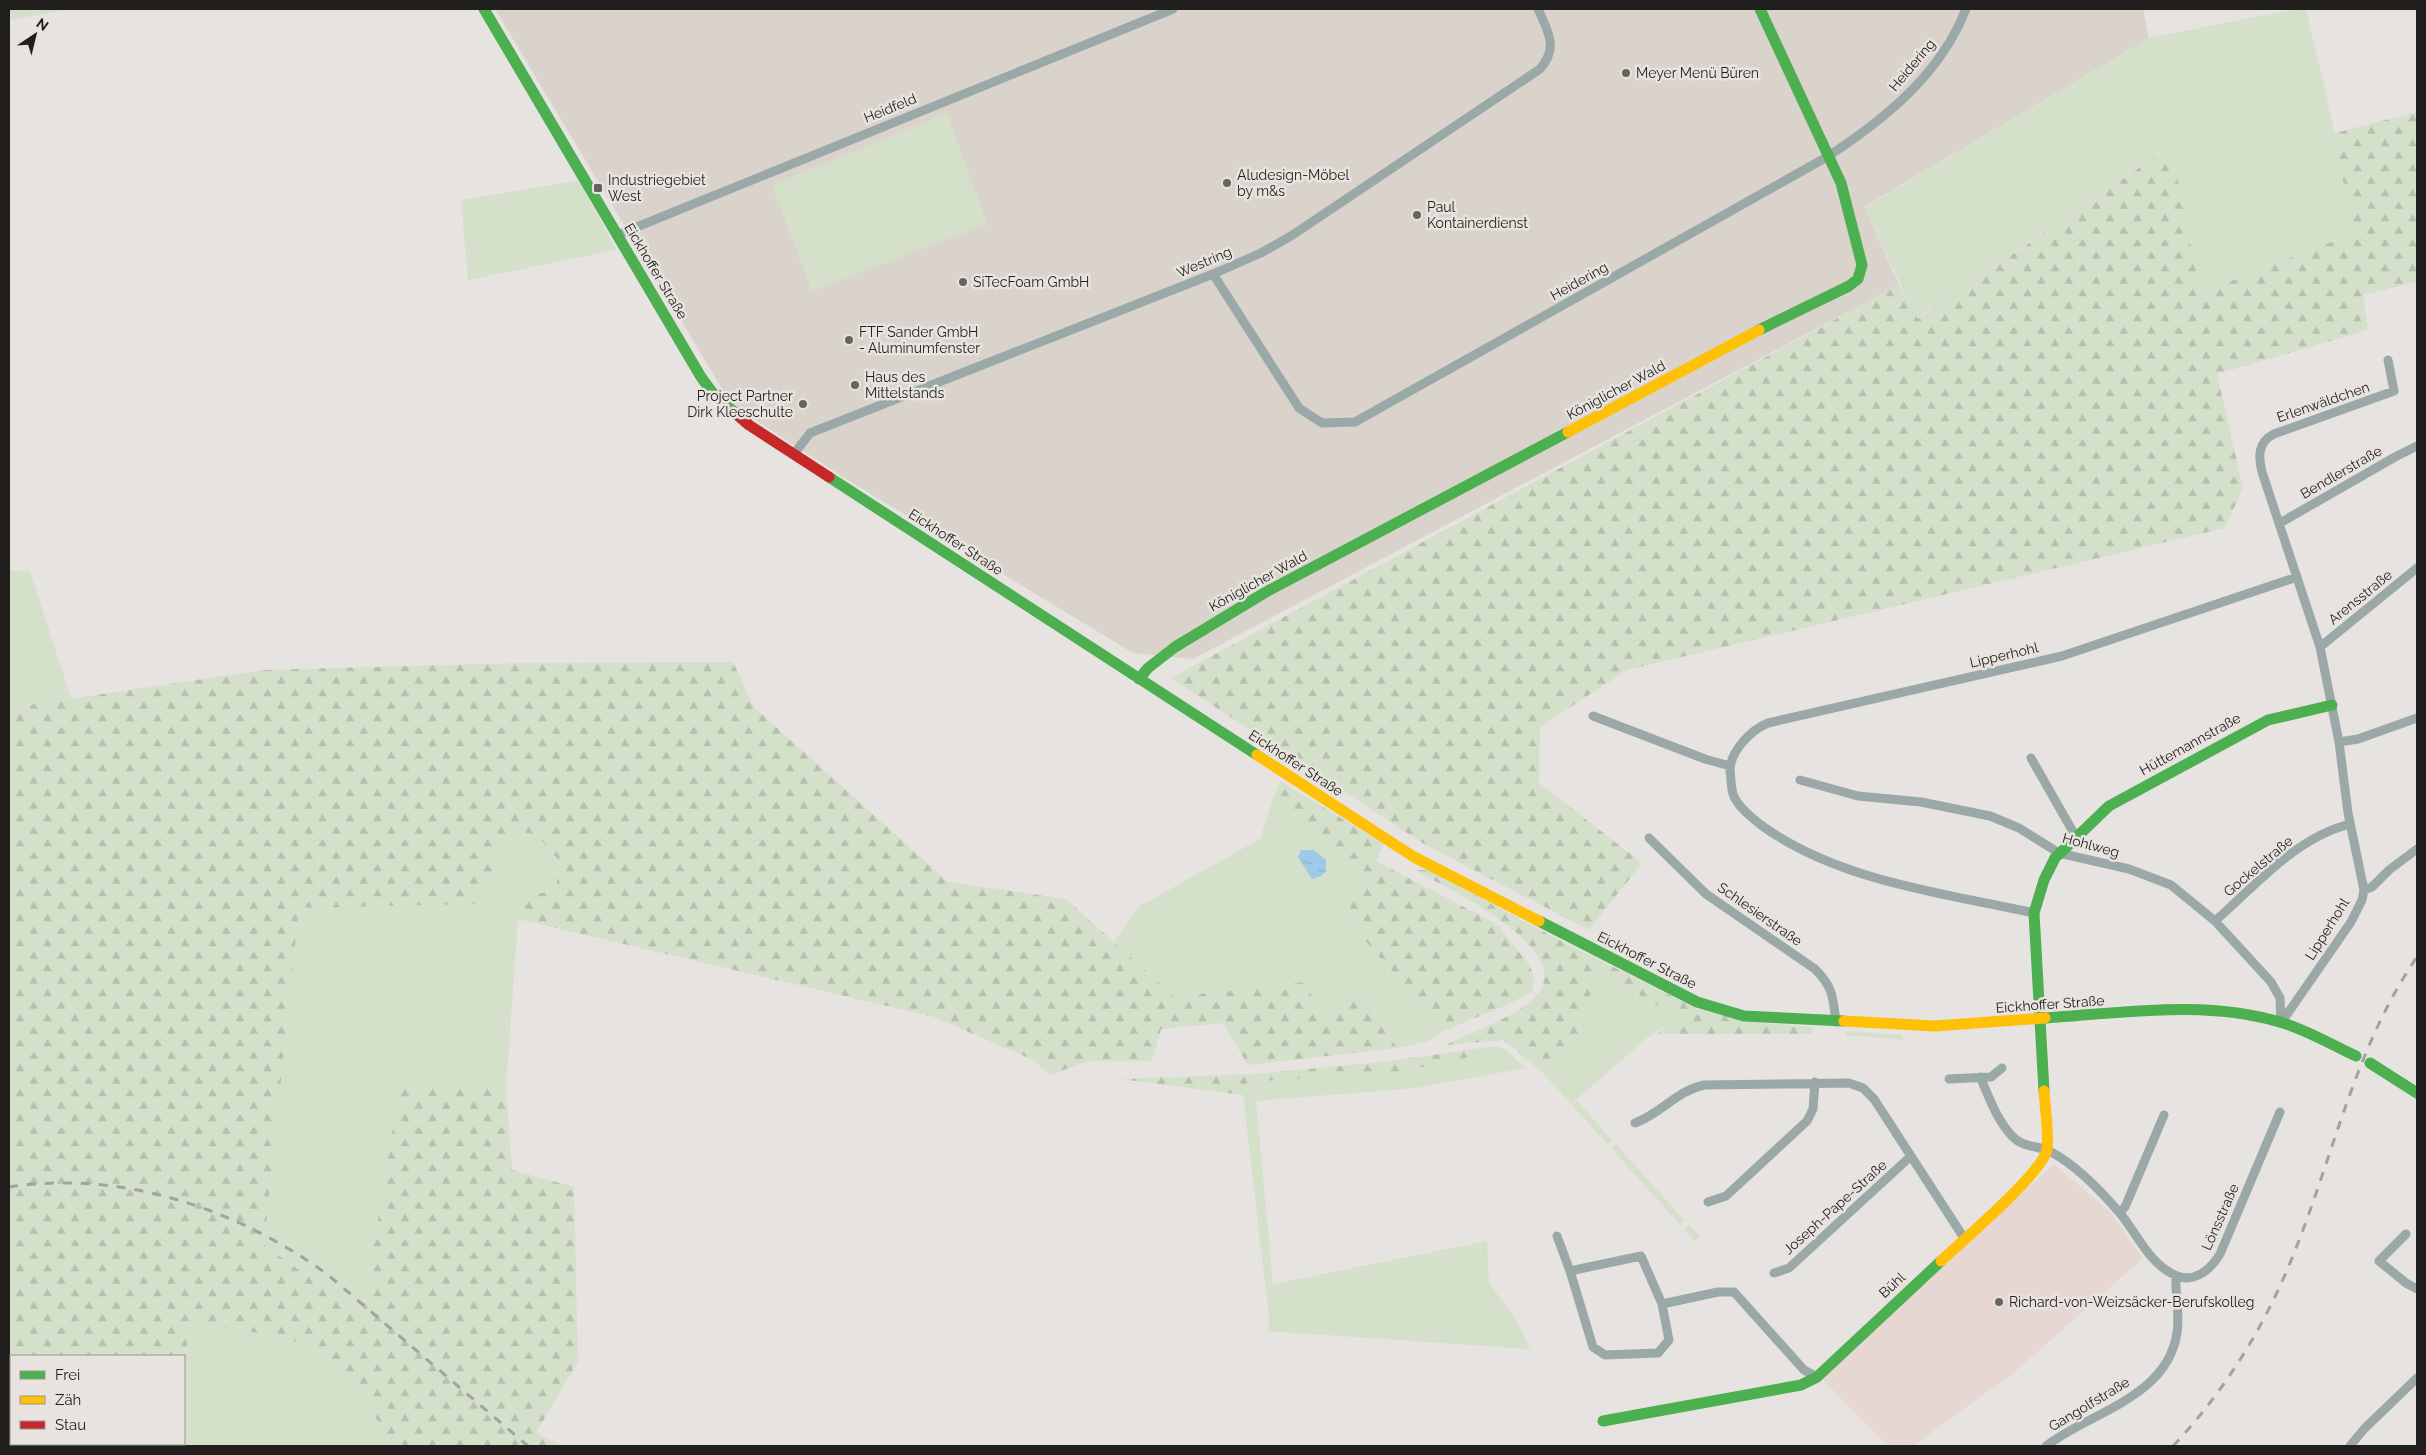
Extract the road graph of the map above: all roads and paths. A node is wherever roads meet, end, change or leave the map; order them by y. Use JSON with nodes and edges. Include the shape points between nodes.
{"nodes":[{"id":1,"x":484,"y":9,"type":"edge"},
{"id":2,"x":1173,"y":9,"type":"edge"},
{"id":3,"x":1538,"y":9,"type":"edge"},
{"id":4,"x":1760,"y":9,"type":"edge"},
{"id":5,"x":1966,"y":9,"type":"edge"},
{"id":6,"x":1828,"y":157,"type":"junction"},
{"id":7,"x":617,"y":235,"type":"junction"},
{"id":8,"x":1213,"y":274,"type":"junction"},
{"id":9,"x":2388,"y":360,"type":"dead end"},
{"id":10,"x":2417,"y":446,"type":"edge"},
{"id":11,"x":794,"y":454,"type":"junction"},
{"id":12,"x":2262,"y":472,"type":"joint"},
{"id":13,"x":2280,"y":523,"type":"junction"},
{"id":14,"x":2417,"y":568,"type":"edge"},
{"id":15,"x":2297,"y":577,"type":"junction"},
{"id":16,"x":2320,"y":647,"type":"junction"},
{"id":17,"x":1139,"y":679,"type":"junction"},
{"id":18,"x":2332,"y":705,"type":"junction"},
{"id":19,"x":1593,"y":716,"type":"dead end"},
{"id":20,"x":2417,"y":718,"type":"edge"},
{"id":21,"x":2339,"y":742,"type":"junction"},
{"id":22,"x":2031,"y":758,"type":"dead end"},
{"id":23,"x":1730,"y":766,"type":"junction"},
{"id":24,"x":1800,"y":780,"type":"dead end"},
{"id":25,"x":2350,"y":824,"type":"junction"},
{"id":26,"x":2076,"y":837,"type":"junction"},
{"id":27,"x":1649,"y":838,"type":"dead end"},
{"id":28,"x":2417,"y":849,"type":"edge"},
{"id":29,"x":2059,"y":853,"type":"junction"},
{"id":30,"x":2364,"y":890,"type":"junction"},
{"id":31,"x":2034,"y":913,"type":"junction"},
{"id":32,"x":2215,"y":921,"type":"junction"},
{"id":33,"x":2040,"y":1019,"type":"junction"},
{"id":34,"x":1836,"y":1022,"type":"junction"},
{"id":35,"x":2281,"y":1023,"type":"junction"},
{"id":36,"x":2356,"y":1056,"type":"dead end"},
{"id":37,"x":2370,"y":1063,"type":"dead end"},
{"id":38,"x":2002,"y":1068,"type":"dead end"},
{"id":39,"x":1980,"y":1077,"type":"junction"},
{"id":40,"x":1949,"y":1079,"type":"dead end"},
{"id":41,"x":1815,"y":1082,"type":"junction"},
{"id":42,"x":2417,"y":1093,"type":"edge"},
{"id":43,"x":2280,"y":1112,"type":"dead end"},
{"id":44,"x":2164,"y":1115,"type":"dead end"},
{"id":45,"x":1635,"y":1123,"type":"dead end"},
{"id":46,"x":2048,"y":1150,"type":"junction"},
{"id":47,"x":1911,"y":1156,"type":"junction"},
{"id":48,"x":1708,"y":1202,"type":"dead end"},
{"id":49,"x":2120,"y":1212,"type":"junction"},
{"id":50,"x":2406,"y":1234,"type":"dead end"},
{"id":51,"x":1557,"y":1236,"type":"dead end"},
{"id":52,"x":1964,"y":1238,"type":"junction"},
{"id":53,"x":1570,"y":1270,"type":"junction"},
{"id":54,"x":1774,"y":1274,"type":"dead end"},
{"id":55,"x":2176,"y":1276,"type":"junction"},
{"id":56,"x":2417,"y":1289,"type":"edge"},
{"id":57,"x":1662,"y":1304,"type":"junction"},
{"id":58,"x":1817,"y":1377,"type":"junction"},
{"id":59,"x":2417,"y":1378,"type":"edge"},
{"id":60,"x":1603,"y":1422,"type":"dead end"},
{"id":61,"x":2046,"y":1446,"type":"edge"},
{"id":62,"x":2350,"y":1446,"type":"edge"}],
"edges":[{"from":1,"to":7,"type":"main road","name":"Eickhoffer Straße"},
{"from":2,"to":7,"type":"street","name":"Heidfeld"},
{"from":3,"to":8,"type":"street","name":"Westring","via":[[1551,44],[1550,54],[1540,69],[1292,236]]},
{"from":4,"to":6,"type":"main road","name":"Königlicher Wald"},
{"from":5,"to":6,"type":"street","name":"Heidering","via":[[1941,56],[1910,94],[1860,136]]},
{"from":6,"to":8,"type":"street","name":"Heidering","via":[[1355,422],[1322,423],[1299,408]]},
{"from":6,"to":17,"type":"main road","name":"Königlicher Wald","via":[[1841,183],[1862,265],[1861,273],[1854,282],[1266,592],[1175,647]]},
{"from":7,"to":11,"type":"main road","name":"Eickhoffer Straße","via":[[715,396],[739,418]]},
{"from":8,"to":11,"type":"street","name":"Westring","via":[[810,433]]},
{"from":9,"to":12,"type":"street","name":"Erlenwäldchen","via":[[2394,391],[2269,436],[2260,450]]},
{"from":10,"to":13,"type":"street","name":"Bendlerstraße"},
{"from":11,"to":17,"type":"main road","name":"Eickhoffer Straße"},
{"from":12,"to":13,"type":"street","name":"Lipperhohl"},
{"from":13,"to":15,"type":"street","name":"Lipperhohl"},
{"from":14,"to":16,"type":"street","name":"Arensstraße"},
{"from":15,"to":16,"type":"street","name":"Lipperhohl"},
{"from":15,"to":23,"type":"street","name":"Lipperhohl","via":[[2062,656],[1768,723],[1756,728],[1742,744]]},
{"from":16,"to":18,"type":"street","name":"Lipperhohl"},
{"from":17,"to":34,"type":"main road","name":"Eickhoffer Straße","via":[[1414,857],[1697,1002],[1744,1016]]},
{"from":18,"to":21,"type":"street","name":"Lipperhohl"},
{"from":18,"to":26,"type":"main road","name":"Hüttemannstraße","via":[[2268,720],[2229,739],[2109,806]]},
{"from":19,"to":23,"type":"street"},
{"from":20,"to":21,"type":"street","via":[[2358,739]]},
{"from":21,"to":25,"type":"street","name":"Lipperhohl"},
{"from":22,"to":26,"type":"street"},
{"from":23,"to":31,"type":"street","via":[[1733,794],[1750,816],[1774,834],[1821,860],[1877,878]]},
{"from":24,"to":29,"type":"street","name":"Hohlweg","via":[[1858,796],[1921,802],[1990,816],[2019,828]]},
{"from":25,"to":30,"type":"street","name":"Lipperhohl"},
{"from":25,"to":32,"type":"street","name":"Gockelstraße","via":[[2311,840],[2290,855]]},
{"from":26,"to":29,"type":"main road","name":"Hüttemannstraße"},
{"from":27,"to":34,"type":"street","name":"Schlesierstraße","via":[[1706,894],[1815,969],[1827,981],[1832,993]]},
{"from":28,"to":30,"type":"street","via":[[2372,887]]},
{"from":29,"to":31,"type":"main road","name":"Hüttemannstraße","via":[[2044,880]]},
{"from":29,"to":32,"type":"street","name":"Hohlweg","via":[[2129,869],[2171,885]]},
{"from":30,"to":35,"type":"street","name":"Lipperhohl","via":[[2351,922]]},
{"from":31,"to":33,"type":"main road","name":"Hüttemannstraße"},
{"from":32,"to":35,"type":"street","name":"Hohlweg","via":[[2271,982],[2280,998]]},
{"from":33,"to":34,"type":"main road","name":"Eickhoffer Straße","via":[[1936,1026]]},
{"from":33,"to":35,"type":"main road","name":"Eickhoffer Straße","via":[[2203,1010]]},
{"from":33,"to":46,"type":"main road"},
{"from":35,"to":36,"type":"main road","name":"Eickhoffer Straße"},
{"from":37,"to":42,"type":"main road"},
{"from":38,"to":39,"type":"street","via":[[1991,1077]]},
{"from":39,"to":40,"type":"street"},
{"from":39,"to":46,"type":"street","via":[[1995,1112],[2012,1137],[2023,1145]]},
{"from":41,"to":45,"type":"street","via":[[1690,1088],[1652,1117]]},
{"from":41,"to":47,"type":"street","via":[[1849,1083],[1863,1088],[1874,1099]]},
{"from":41,"to":48,"type":"street","via":[[1813,1108],[1807,1121],[1726,1196]]},
{"from":43,"to":55,"type":"street","name":"Lönsstraße","via":[[2220,1254],[2211,1268],[2199,1275],[2188,1279]]},
{"from":44,"to":49,"type":"street"},
{"from":46,"to":49,"type":"street","via":[[2064,1159]]},
{"from":46,"to":52,"type":"main road","name":"Bühl","via":[[2042,1162]]},
{"from":47,"to":52,"type":"street"},
{"from":47,"to":54,"type":"street","name":"Joseph-Pape-Straße","via":[[1789,1268]]},
{"from":49,"to":55,"type":"street","via":[[2149,1255]]},
{"from":50,"to":56,"type":"street","via":[[2379,1261]]},
{"from":51,"to":53,"type":"street"},
{"from":52,"to":58,"type":"main road","name":"Bühl"},
{"from":53,"to":57,"type":"street","via":[[1641,1256]]},
{"from":53,"to":57,"type":"street","via":[[1593,1347],[1606,1355],[1658,1353],[1669,1340]]},
{"from":55,"to":61,"type":"street","name":"Gangolfstraße","via":[[2177,1334],[2167,1360],[2153,1380],[2125,1401]]},
{"from":57,"to":58,"type":"street","via":[[1718,1292],[1734,1292],[1804,1370]]},
{"from":58,"to":60,"type":"main road","name":"Bühl","via":[[1802,1386]]},
{"from":59,"to":62,"type":"street","via":[[2364,1428]]}]}
